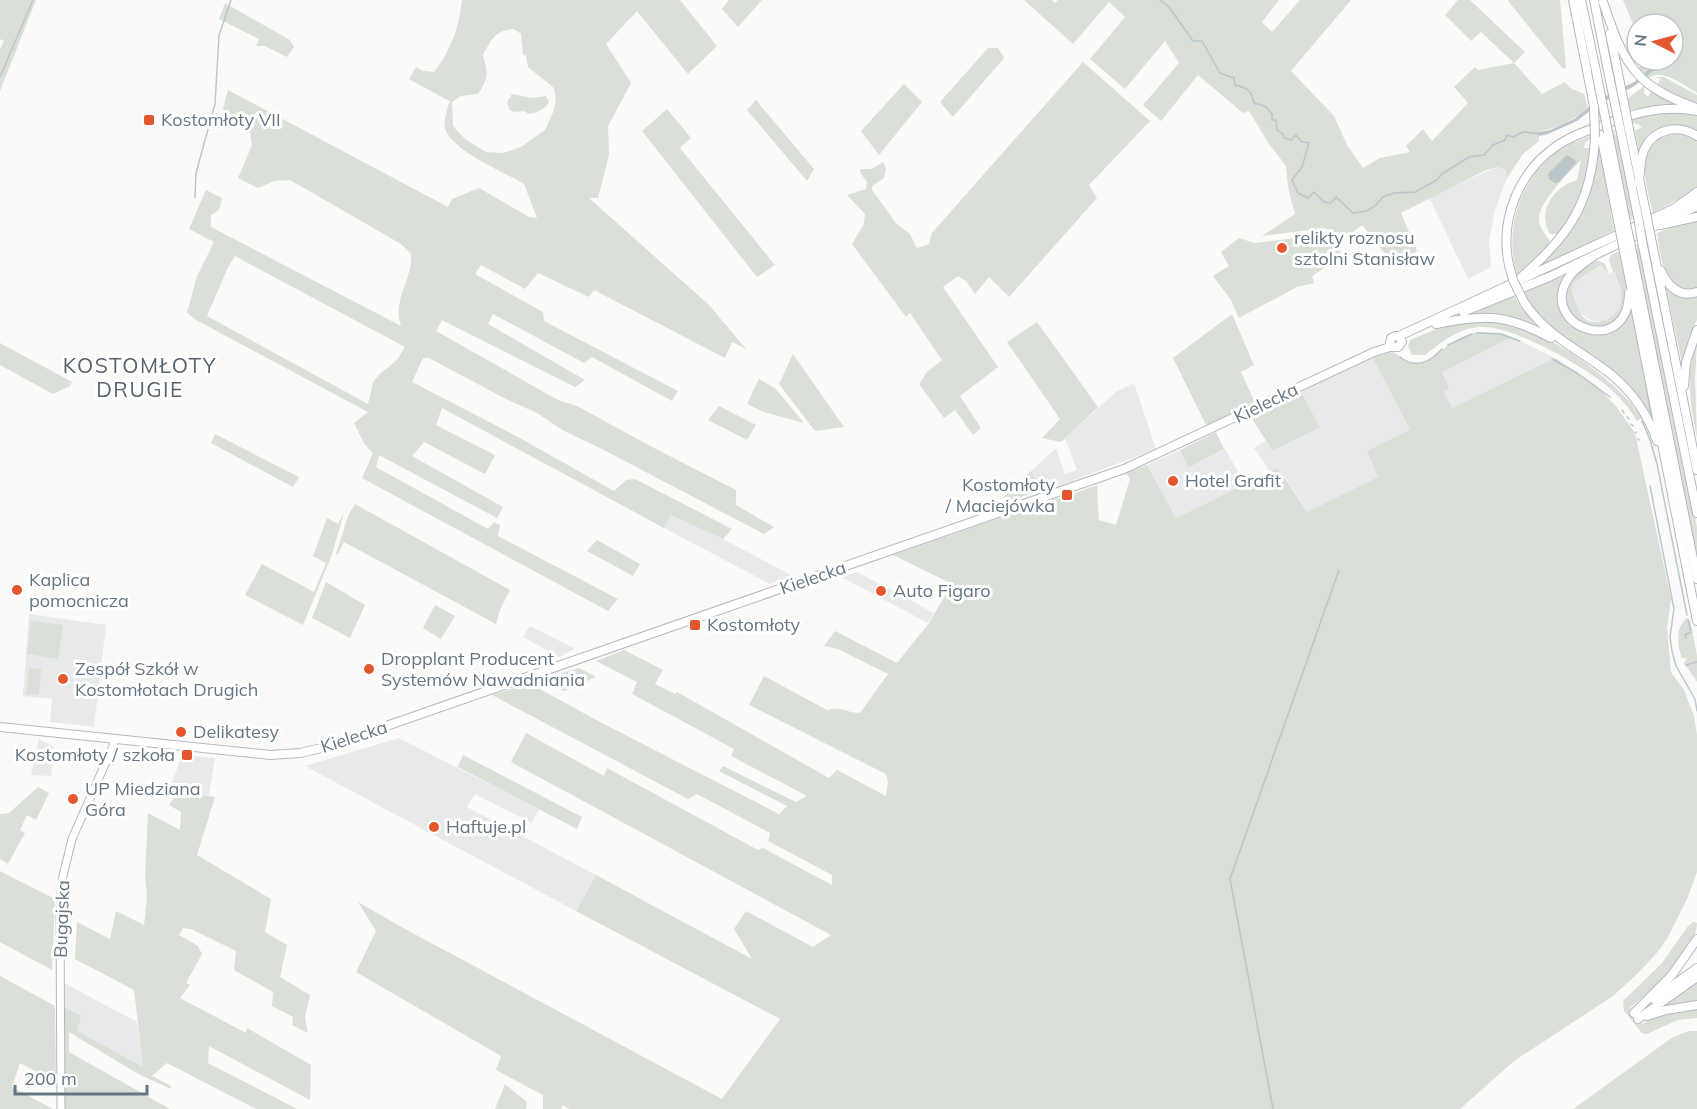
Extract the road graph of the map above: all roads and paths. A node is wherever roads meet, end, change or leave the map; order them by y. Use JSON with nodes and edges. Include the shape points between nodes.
{"nodes":[{"id":1,"x":1573,"y":0,"type":"edge"},
{"id":2,"x":1581,"y":0,"type":"edge"},
{"id":3,"x":1600,"y":0,"type":"edge"},
{"id":4,"x":1592,"y":72,"type":"junction"},
{"id":5,"x":1697,"y":109,"type":"edge"},
{"id":6,"x":1624,"y":126,"type":"junction"},
{"id":7,"x":1601,"y":135,"type":"junction"},
{"id":8,"x":1697,"y":136,"type":"edge"},
{"id":9,"x":1640,"y":183,"type":"junction"},
{"id":10,"x":1697,"y":192,"type":"edge"},
{"id":11,"x":1697,"y":198,"type":"edge"},
{"id":12,"x":1697,"y":206,"type":"edge"},
{"id":13,"x":1672,"y":210,"type":"junction"},
{"id":14,"x":1642,"y":215,"type":"junction"},
{"id":15,"x":1697,"y":218,"type":"edge"},
{"id":16,"x":1660,"y":225,"type":"junction"},
{"id":17,"x":1647,"y":240,"type":"junction"},
{"id":18,"x":1628,"y":249,"type":"junction"},
{"id":19,"x":1592,"y":257,"type":"junction"},
{"id":20,"x":1654,"y":257,"type":"junction"},
{"id":21,"x":1629,"y":274,"type":"junction"},
{"id":22,"x":1517,"y":281,"type":"junction"},
{"id":23,"x":1697,"y":292,"type":"edge"},
{"id":24,"x":1436,"y":324,"type":"junction"},
{"id":25,"x":1697,"y":330,"type":"edge"},
{"id":26,"x":1400,"y":339,"type":"junction"},
{"id":27,"x":1574,"y":349,"type":"junction"},
{"id":28,"x":1684,"y":405,"type":"junction"},
{"id":29,"x":1666,"y":467,"type":"junction"},
{"id":30,"x":1697,"y":470,"type":"edge"},
{"id":31,"x":1697,"y":513,"type":"edge"},
{"id":32,"x":1697,"y":579,"type":"edge"},
{"id":33,"x":1697,"y":621,"type":"edge"},
{"id":34,"x":0,"y":727,"type":"edge"},
{"id":35,"x":114,"y":739,"type":"junction"},
{"id":36,"x":1697,"y":939,"type":"edge"},
{"id":37,"x":1697,"y":968,"type":"edge"},
{"id":38,"x":1697,"y":977,"type":"edge"},
{"id":39,"x":1697,"y":1005,"type":"edge"},
{"id":40,"x":1636,"y":1016,"type":"junction"},
{"id":41,"x":62,"y":1109,"type":"edge"}],
"edges":[{"from":1,"to":4,"type":"highway"},
{"from":2,"to":4,"type":"highway"},
{"from":3,"to":5,"type":"highway","via":[[1635,72],[1669,98]]},
{"from":3,"to":6,"type":"highway","bridge":true},
{"from":4,"to":7,"type":"highway","bridge":true},
{"from":4,"to":7,"type":"highway","bridge":true},
{"from":5,"to":27,"type":"highway","bridge":true,"via":[[1666,108],[1636,113],[1575,135],[1545,155],[1526,177],[1512,206],[1506,236],[1513,280],[1524,303],[1543,325]]},
{"from":6,"to":9,"type":"highway"},
{"from":6,"to":14,"type":"highway"},
{"from":7,"to":18,"type":"highway","bridge":true},
{"from":7,"to":22,"type":"highway","via":[[1584,199],[1574,218],[1557,244]]},
{"from":8,"to":9,"type":"highway","via":[[1676,129],[1653,138],[1643,153]]},
{"from":9,"to":14,"type":"highway"},
{"from":10,"to":13,"type":"highway"},
{"from":11,"to":13,"type":"main road"},
{"from":12,"to":16,"type":"main road"},
{"from":13,"to":22,"type":"main road"},
{"from":14,"to":17,"type":"highway","bridge":true},
{"from":15,"to":16,"type":"highway"},
{"from":16,"to":19,"type":"main road"},
{"from":17,"to":20,"type":"highway"},
{"from":17,"to":31,"type":"highway"},
{"from":18,"to":21,"type":"highway"},
{"from":18,"to":32,"type":"highway"},
{"from":19,"to":21,"type":"highway","via":[[1569,277],[1563,292],[1565,311],[1582,328],[1601,331],[1620,321],[1628,304]]},
{"from":19,"to":24,"type":"main road"},
{"from":20,"to":23,"type":"highway","via":[[1672,288],[1684,294]]},
{"from":20,"to":28,"type":"highway"},
{"from":21,"to":29,"type":"highway"},
{"from":22,"to":26,"type":"main road"},
{"from":24,"to":26,"type":"main road"},
{"from":24,"to":27,"type":"highway","via":[[1475,317],[1501,318],[1532,327]]},
{"from":25,"to":28,"type":"highway","via":[[1686,362]]},
{"from":26,"to":35,"type":"main road","name":"Kielecka","via":[[1392,337],[1391,345],[1161,453],[1074,487],[326,747],[290,754]]},
{"from":27,"to":29,"type":"highway","via":[[1615,378],[1635,399],[1651,426]]},
{"from":28,"to":30,"type":"highway"},
{"from":29,"to":33,"type":"highway"},
{"from":34,"to":35,"type":"main road","name":"Kielecka"},
{"from":35,"to":41,"type":"main road","name":"Bugajska","via":[[72,839],[62,880]]},
{"from":36,"to":40,"type":"highway"},
{"from":37,"to":40,"type":"highway"},
{"from":38,"to":40,"type":"highway"},
{"from":39,"to":40,"type":"highway"}]}
